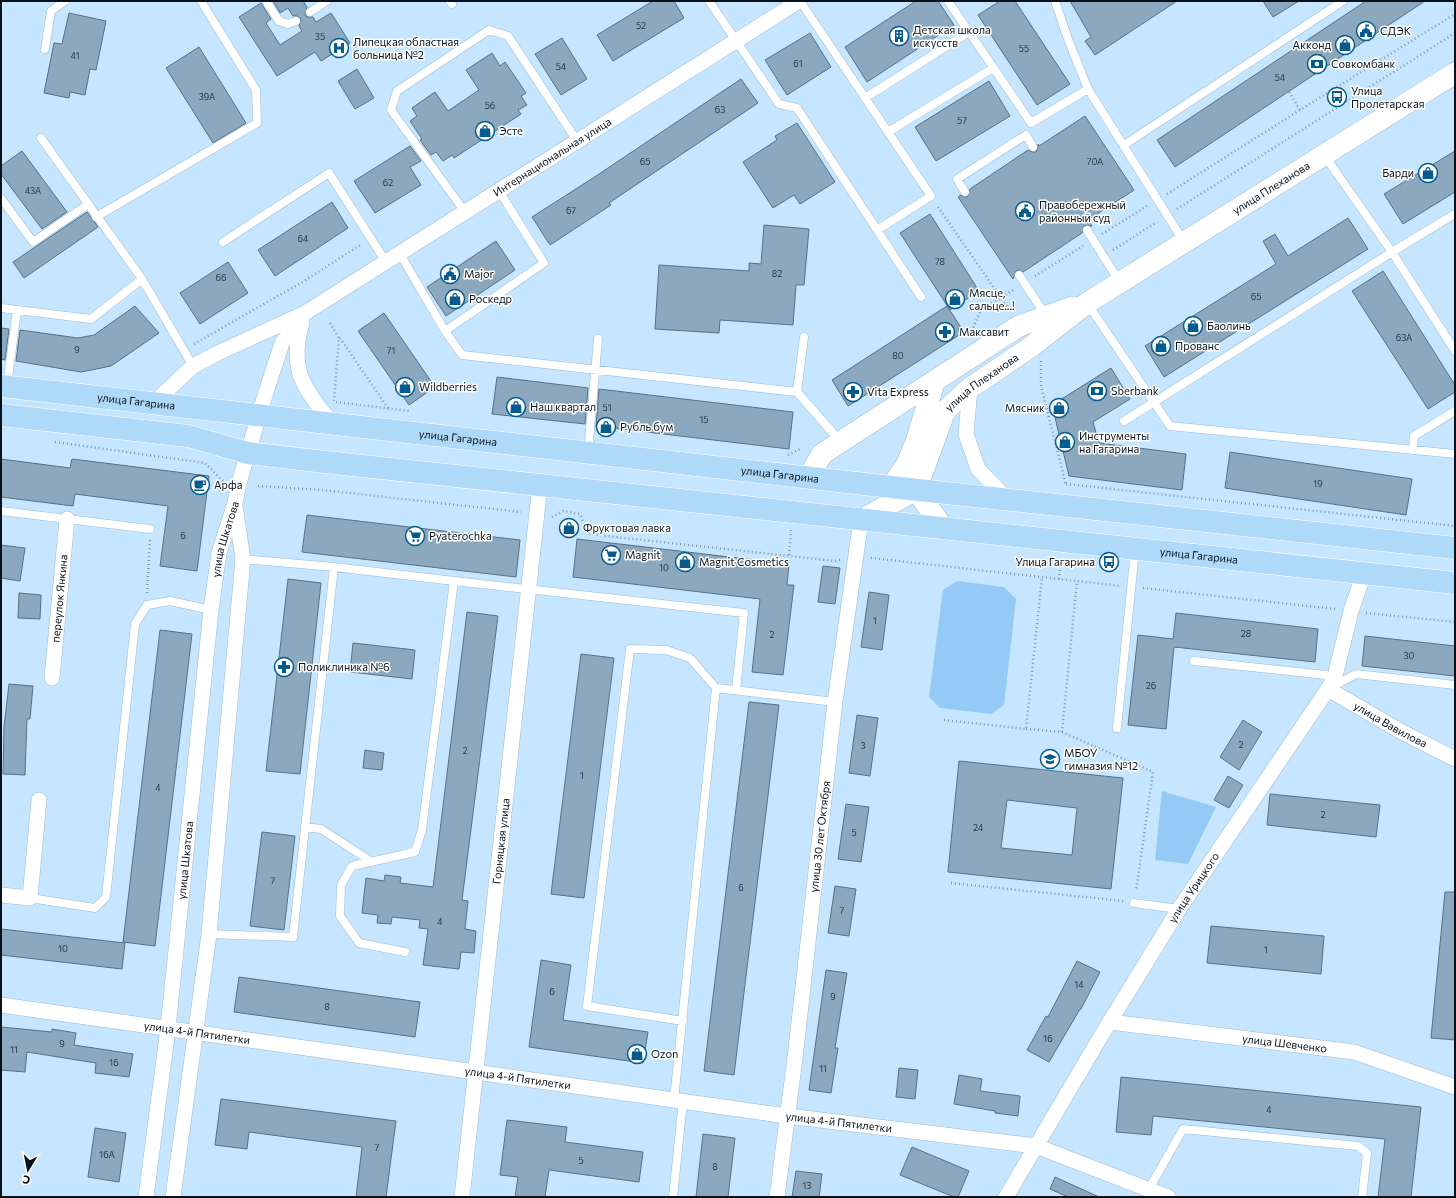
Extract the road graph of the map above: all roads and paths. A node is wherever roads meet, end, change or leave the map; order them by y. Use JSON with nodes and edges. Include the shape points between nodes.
{"nodes":[{"id":1,"x":65,"y":1,"type":"edge"},
{"id":2,"x":201,"y":1,"type":"edge"},
{"id":3,"x":266,"y":1,"type":"edge"},
{"id":4,"x":326,"y":1,"type":"edge"},
{"id":5,"x":709,"y":1,"type":"edge"},
{"id":6,"x":800,"y":1,"type":"edge"},
{"id":7,"x":948,"y":1,"type":"edge"},
{"id":8,"x":1055,"y":1,"type":"edge"},
{"id":9,"x":1343,"y":1,"type":"edge"},
{"id":10,"x":310,"y":12,"type":"dead end"},
{"id":11,"x":1455,"y":14,"type":"edge"},
{"id":12,"x":296,"y":21,"type":"dead end"},
{"id":13,"x":969,"y":32,"type":"junction"},
{"id":14,"x":1455,"y":33,"type":"edge"},
{"id":15,"x":735,"y":41,"type":"junction"},
{"id":16,"x":45,"y":49,"type":"dead end"},
{"id":17,"x":993,"y":68,"type":"junction"},
{"id":18,"x":1455,"y":73,"type":"edge"},
{"id":19,"x":1088,"y":88,"type":"junction"},
{"id":20,"x":1289,"y":92,"type":"dead end"},
{"id":21,"x":865,"y":98,"type":"junction"},
{"id":22,"x":1300,"y":110,"type":"junction"},
{"id":23,"x":888,"y":132,"type":"junction"},
{"id":24,"x":41,"y":138,"type":"dead end"},
{"id":25,"x":577,"y":141,"type":"junction"},
{"id":26,"x":1124,"y":145,"type":"junction"},
{"id":27,"x":1034,"y":147,"type":"dead end"},
{"id":28,"x":1324,"y":155,"type":"junction"},
{"id":29,"x":498,"y":191,"type":"junction"},
{"id":30,"x":965,"y":192,"type":"dead end"},
{"id":31,"x":930,"y":196,"type":"junction"},
{"id":32,"x":1,"y":198,"type":"edge"},
{"id":33,"x":1157,"y":200,"type":"junction"},
{"id":34,"x":88,"y":205,"type":"junction"},
{"id":35,"x":465,"y":212,"type":"junction"},
{"id":36,"x":1455,"y":214,"type":"edge"},
{"id":37,"x":1168,"y":215,"type":"junction"},
{"id":38,"x":96,"y":217,"type":"junction"},
{"id":39,"x":877,"y":230,"type":"junction"},
{"id":40,"x":1087,"y":230,"type":"dead end"},
{"id":41,"x":370,"y":239,"type":"junction"},
{"id":42,"x":1093,"y":240,"type":"junction"},
{"id":43,"x":223,"y":242,"type":"dead end"},
{"id":44,"x":1184,"y":242,"type":"junction"},
{"id":45,"x":1392,"y":252,"type":"junction"},
{"id":46,"x":400,"y":254,"type":"junction"},
{"id":47,"x":1103,"y":256,"type":"junction"},
{"id":48,"x":386,"y":262,"type":"junction"},
{"id":49,"x":1019,"y":274,"type":"dead end"},
{"id":50,"x":142,"y":280,"type":"junction"},
{"id":51,"x":1120,"y":282,"type":"junction"},
{"id":52,"x":1025,"y":283,"type":"junction"},
{"id":53,"x":921,"y":297,"type":"dead end"},
{"id":54,"x":1001,"y":298,"type":"junction"},
{"id":55,"x":1087,"y":303,"type":"junction"},
{"id":56,"x":1,"y":308,"type":"edge"},
{"id":57,"x":17,"y":310,"type":"junction"},
{"id":58,"x":305,"y":314,"type":"junction"},
{"id":59,"x":1012,"y":314,"type":"dead end"},
{"id":60,"x":1047,"y":316,"type":"junction"},
{"id":61,"x":330,"y":323,"type":"dead end"},
{"id":62,"x":445,"y":331,"type":"junction"},
{"id":63,"x":804,"y":337,"type":"dead end"},
{"id":64,"x":339,"y":338,"type":"junction"},
{"id":65,"x":598,"y":339,"type":"dead end"},
{"id":66,"x":967,"y":342,"type":"dead end"},
{"id":67,"x":184,"y":350,"type":"junction"},
{"id":68,"x":1455,"y":351,"type":"edge"},
{"id":69,"x":1042,"y":361,"type":"dead end"},
{"id":70,"x":194,"y":366,"type":"junction"},
{"id":71,"x":595,"y":370,"type":"junction"},
{"id":72,"x":934,"y":383,"type":"junction"},
{"id":73,"x":4,"y":386,"type":"edge"},
{"id":74,"x":970,"y":388,"type":"junction"},
{"id":75,"x":797,"y":392,"type":"junction"},
{"id":76,"x":154,"y":403,"type":"junction"},
{"id":77,"x":1154,"y":403,"type":"junction"},
{"id":78,"x":389,"y":408,"type":"dead end"},
{"id":79,"x":1455,"y":411,"type":"edge"},
{"id":80,"x":259,"y":414,"type":"junction"},
{"id":81,"x":1,"y":415,"type":"edge"},
{"id":82,"x":332,"y":416,"type":"junction"},
{"id":83,"x":1124,"y":421,"type":"dead end"},
{"id":84,"x":835,"y":435,"type":"junction"},
{"id":85,"x":48,"y":442,"type":"dead end"},
{"id":86,"x":916,"y":442,"type":"junction"},
{"id":87,"x":1413,"y":450,"type":"junction"},
{"id":88,"x":588,"y":452,"type":"junction"},
{"id":89,"x":248,"y":453,"type":"junction"},
{"id":90,"x":1455,"y":454,"type":"edge"},
{"id":91,"x":800,"y":455,"type":"dead end"},
{"id":92,"x":808,"y":478,"type":"junction"},
{"id":93,"x":223,"y":481,"type":"dead end"},
{"id":94,"x":1066,"y":484,"type":"junction"},
{"id":95,"x":540,"y":485,"type":"junction"},
{"id":96,"x":891,"y":487,"type":"junction"},
{"id":97,"x":1066,"y":488,"type":"dead end"},
{"id":98,"x":916,"y":490,"type":"junction"},
{"id":99,"x":1008,"y":500,"type":"junction"},
{"id":100,"x":235,"y":503,"type":"junction"},
{"id":101,"x":1,"y":511,"type":"edge"},
{"id":102,"x":67,"y":519,"type":"junction"},
{"id":103,"x":860,"y":520,"type":"junction"},
{"id":104,"x":792,"y":522,"type":"dead end"},
{"id":105,"x":1455,"y":526,"type":"edge"},
{"id":106,"x":150,"y":529,"type":"joint"},
{"id":107,"x":944,"y":529,"type":"junction"},
{"id":108,"x":1385,"y":541,"type":"junction"},
{"id":109,"x":1455,"y":548,"type":"edge"},
{"id":110,"x":1136,"y":549,"type":"junction"},
{"id":111,"x":1062,"y":553,"type":"dead end"},
{"id":112,"x":789,"y":555,"type":"dead end"},
{"id":113,"x":243,"y":559,"type":"junction"},
{"id":114,"x":334,"y":567,"type":"junction"},
{"id":115,"x":1364,"y":573,"type":"junction"},
{"id":116,"x":1042,"y":577,"type":"dead end"},
{"id":117,"x":1059,"y":579,"type":"dead end"},
{"id":118,"x":454,"y":581,"type":"junction"},
{"id":119,"x":1078,"y":581,"type":"dead end"},
{"id":120,"x":1455,"y":583,"type":"edge"},
{"id":121,"x":530,"y":589,"type":"junction"},
{"id":122,"x":147,"y":605,"type":"junction"},
{"id":123,"x":211,"y":610,"type":"junction"},
{"id":124,"x":1194,"y":662,"type":"dead end"},
{"id":125,"x":52,"y":678,"type":"dead end"},
{"id":126,"x":1331,"y":683,"type":"junction"},
{"id":127,"x":1455,"y":685,"type":"edge"},
{"id":128,"x":716,"y":688,"type":"junction"},
{"id":129,"x":736,"y":690,"type":"junction"},
{"id":130,"x":835,"y":702,"type":"junction"},
{"id":131,"x":944,"y":720,"type":"dead end"},
{"id":132,"x":1117,"y":728,"type":"dead end"},
{"id":133,"x":1026,"y":729,"type":"junction"},
{"id":134,"x":1062,"y":732,"type":"junction"},
{"id":135,"x":1455,"y":759,"type":"edge"},
{"id":136,"x":39,"y":800,"type":"dead end"},
{"id":137,"x":305,"y":827,"type":"junction"},
{"id":138,"x":372,"y":862,"type":"junction"},
{"id":139,"x":951,"y":883,"type":"dead end"},
{"id":140,"x":1,"y":895,"type":"edge"},
{"id":141,"x":30,"y":898,"type":"junction"},
{"id":142,"x":1134,"y":903,"type":"junction"},
{"id":143,"x":1179,"y":909,"type":"junction"},
{"id":144,"x":209,"y":934,"type":"junction"},
{"id":145,"x":405,"y":952,"type":"dead end"},
{"id":146,"x":1,"y":1005,"type":"edge"},
{"id":147,"x":683,"y":1021,"type":"junction"},
{"id":148,"x":1110,"y":1022,"type":"junction"},
{"id":149,"x":168,"y":1028,"type":"junction"},
{"id":150,"x":194,"y":1032,"type":"junction"},
{"id":151,"x":475,"y":1071,"type":"junction"},
{"id":152,"x":1455,"y":1087,"type":"edge"},
{"id":153,"x":678,"y":1100,"type":"junction"},
{"id":154,"x":787,"y":1116,"type":"junction"},
{"id":155,"x":1036,"y":1146,"type":"junction"},
{"id":156,"x":1149,"y":1189,"type":"junction"},
{"id":157,"x":146,"y":1197,"type":"edge"},
{"id":158,"x":173,"y":1197,"type":"edge"},
{"id":159,"x":462,"y":1197,"type":"edge"},
{"id":160,"x":673,"y":1197,"type":"edge"},
{"id":161,"x":777,"y":1197,"type":"edge"},
{"id":162,"x":1006,"y":1197,"type":"edge"},
{"id":163,"x":1168,"y":1197,"type":"edge"},
{"id":164,"x":1362,"y":1197,"type":"edge"}],
"edges":[{"from":1,"to":16,"type":"lane","via":[[51,11]]},
{"from":2,"to":38,"type":"lane","via":[[256,90],[257,123]]},
{"from":3,"to":12,"type":"lane","via":[[279,21],[288,24]]},
{"from":4,"to":10,"type":"lane"},
{"from":5,"to":15,"type":"lane"},
{"from":6,"to":15,"type":"street","name":"Интернациональная улица"},
{"from":6,"to":21,"type":"lane"},
{"from":7,"to":13,"type":"lane"},
{"from":8,"to":19,"type":"lane"},
{"from":9,"to":26,"type":"lane"},
{"from":11,"to":22,"type":"path"},
{"from":13,"to":17,"type":"lane"},
{"from":13,"to":21,"type":"lane"},
{"from":14,"to":37,"type":"path"},
{"from":15,"to":25,"type":"street","name":"Интернациональная улица"},
{"from":15,"to":39,"type":"lane","via":[[779,104],[797,108]]},
{"from":17,"to":19,"type":"lane","via":[[1031,123]]},
{"from":17,"to":23,"type":"lane"},
{"from":18,"to":28,"type":"main road","name":"улица Плеханова"},
{"from":19,"to":26,"type":"lane"},
{"from":20,"to":22,"type":"path"},
{"from":21,"to":23,"type":"lane"},
{"from":22,"to":33,"type":"path"},
{"from":23,"to":31,"type":"lane"},
{"from":24,"to":34,"type":"lane"},
{"from":25,"to":29,"type":"street","name":"Интернациональная улица"},
{"from":25,"to":35,"type":"lane","via":[[508,36],[489,30],[397,91],[391,110]]},
{"from":26,"to":33,"type":"lane"},
{"from":27,"to":30,"type":"lane","via":[[1026,135],[957,179]]},
{"from":28,"to":44,"type":"main road","name":"улица Плеханова"},
{"from":28,"to":45,"type":"lane"},
{"from":29,"to":35,"type":"street","name":"Интернациональная улица"},
{"from":29,"to":62,"type":"lane","via":[[544,263]]},
{"from":31,"to":39,"type":"lane"},
{"from":31,"to":54,"type":"path"},
{"from":32,"to":34,"type":"lane","via":[[33,242]]},
{"from":33,"to":37,"type":"lane"},
{"from":33,"to":42,"type":"path"},
{"from":34,"to":38,"type":"lane"},
{"from":35,"to":46,"type":"street","name":"Интернациональная улица"},
{"from":36,"to":45,"type":"lane"},
{"from":37,"to":44,"type":"lane"},
{"from":37,"to":47,"type":"path"},
{"from":38,"to":50,"type":"lane"},
{"from":39,"to":53,"type":"lane"},
{"from":40,"to":42,"type":"lane"},
{"from":41,"to":43,"type":"lane","via":[[329,173]]},
{"from":41,"to":48,"type":"lane"},
{"from":41,"to":67,"type":"path","via":[[304,281]]},
{"from":42,"to":47,"type":"lane"},
{"from":42,"to":52,"type":"path"},
{"from":44,"to":51,"type":"main road","name":"улица Плеханова"},
{"from":45,"to":68,"type":"lane"},
{"from":45,"to":77,"type":"lane"},
{"from":46,"to":48,"type":"street","name":"Интернациональная улица"},
{"from":46,"to":62,"type":"lane"},
{"from":47,"to":51,"type":"lane"},
{"from":48,"to":58,"type":"street","name":"Интернациональная улица"},
{"from":49,"to":52,"type":"lane"},
{"from":50,"to":57,"type":"lane","via":[[91,319]]},
{"from":50,"to":67,"type":"lane"},
{"from":51,"to":55,"type":"main road","name":"улица Плеханова"},
{"from":52,"to":54,"type":"path"},
{"from":52,"to":60,"type":"lane"},
{"from":54,"to":59,"type":"path"},
{"from":54,"to":66,"type":"path","via":[[981,310]]},
{"from":55,"to":60,"type":"main road","name":"улица Плеханова"},
{"from":55,"to":74,"type":"main road","name":"улица Плеханова","via":[[1032,346]]},
{"from":55,"to":77,"type":"lane"},
{"from":56,"to":57,"type":"lane"},
{"from":57,"to":73,"type":"lane"},
{"from":58,"to":70,"type":"street"},
{"from":58,"to":80,"type":"street","via":[[282,343]]},
{"from":58,"to":82,"type":"street","via":[[297,340],[296,359],[301,379],[307,393]]},
{"from":60,"to":72,"type":"main road","name":"улица Плеханова","via":[[1019,326]]},
{"from":61,"to":64,"type":"path"},
{"from":62,"to":71,"type":"lane","via":[[462,355]]},
{"from":63,"to":75,"type":"lane"},
{"from":64,"to":78,"type":"path"},
{"from":64,"to":82,"type":"path"},
{"from":65,"to":71,"type":"lane"},
{"from":67,"to":70,"type":"lane"},
{"from":69,"to":94,"type":"path","via":[[1041,386]]},
{"from":70,"to":76,"type":"street"},
{"from":71,"to":75,"type":"lane"},
{"from":71,"to":88,"type":"lane"},
{"from":72,"to":84,"type":"main road","name":"улица Плеханова"},
{"from":72,"to":86,"type":"main road","name":"улица Плеханова"},
{"from":73,"to":76,"type":"main road","name":"улица Гагарина"},
{"from":74,"to":98,"type":"main road","name":"улица Плеханова","via":[[945,411]]},
{"from":74,"to":99,"type":"street","via":[[966,434],[978,469]]},
{"from":75,"to":84,"type":"lane"},
{"from":76,"to":80,"type":"main road","name":"улица Гагарина"},
{"from":77,"to":83,"type":"lane"},
{"from":77,"to":87,"type":"lane","via":[[1170,426]]},
{"from":79,"to":87,"type":"lane","via":[[1414,436]]},
{"from":80,"to":82,"type":"main road","name":"улица Гагарина"},
{"from":80,"to":89,"type":"street"},
{"from":81,"to":89,"type":"main road","name":"улица Гагарина","via":[[188,436]]},
{"from":82,"to":88,"type":"main road","name":"улица Гагарина"},
{"from":84,"to":91,"type":"path","via":[[802,448]]},
{"from":84,"to":92,"type":"main road","name":"улица Плеханова"},
{"from":85,"to":93,"type":"path","via":[[205,463]]},
{"from":86,"to":96,"type":"main road","name":"улица Плеханова","via":[[907,464]]},
{"from":86,"to":98,"type":"main road","name":"улица Плеханова"},
{"from":87,"to":90,"type":"lane"},
{"from":88,"to":92,"type":"main road","name":"улица Гагарина"},
{"from":89,"to":95,"type":"main road","name":"улица Гагарина"},
{"from":89,"to":100,"type":"street"},
{"from":92,"to":96,"type":"main road","name":"улица Гагарина"},
{"from":94,"to":97,"type":"path"},
{"from":94,"to":105,"type":"path"},
{"from":95,"to":103,"type":"main road","name":"улица Гагарина"},
{"from":95,"to":121,"type":"street","name":"Горняцкая улица"},
{"from":96,"to":98,"type":"main road","name":"улица Гагарина"},
{"from":96,"to":103,"type":"street"},
{"from":98,"to":99,"type":"main road","name":"улица Гагарина"},
{"from":98,"to":103,"type":"main road"},
{"from":98,"to":107,"type":"main road"},
{"from":99,"to":108,"type":"main road","name":"улица Гагарина"},
{"from":100,"to":113,"type":"street","name":"улица Шкатова"},
{"from":100,"to":123,"type":"street","name":"улица Шкатова","via":[[219,553]]},
{"from":101,"to":102,"type":"lane"},
{"from":102,"to":106,"type":"lane"},
{"from":102,"to":125,"type":"street","name":"переулок Янкина"},
{"from":103,"to":107,"type":"main road","name":"улица Гагарина"},
{"from":103,"to":130,"type":"street","name":"улица 30 лет Октября"},
{"from":104,"to":112,"type":"path"},
{"from":106,"to":122,"type":"path"},
{"from":107,"to":110,"type":"main road","name":"улица Гагарина"},
{"from":108,"to":109,"type":"main road","name":"улица Гагарина"},
{"from":108,"to":115,"type":"main road","via":[[1369,554]]},
{"from":110,"to":115,"type":"main road","name":"улица Гагарина"},
{"from":110,"to":132,"type":"lane"},
{"from":111,"to":117,"type":"path"},
{"from":113,"to":114,"type":"lane"},
{"from":113,"to":144,"type":"street","name":"улица Шкатова"},
{"from":114,"to":118,"type":"lane"},
{"from":114,"to":137,"type":"lane"},
{"from":115,"to":120,"type":"main road","name":"улица Гагарина"},
{"from":115,"to":126,"type":"street","name":"улица Урицкого"},
{"from":116,"to":133,"type":"path"},
{"from":118,"to":121,"type":"lane"},
{"from":118,"to":138,"type":"lane","via":[[422,830],[414,852]]},
{"from":119,"to":134,"type":"path"},
{"from":121,"to":129,"type":"lane","via":[[744,613]]},
{"from":121,"to":151,"type":"street","name":"Горняцкая улица"},
{"from":122,"to":123,"type":"lane","via":[[170,601]]},
{"from":122,"to":141,"type":"lane","via":[[135,624],[106,897],[95,908]]},
{"from":123,"to":149,"type":"street","name":"улица Шкатова"},
{"from":124,"to":126,"type":"lane"},
{"from":126,"to":127,"type":"lane","via":[[1356,674]]},
{"from":126,"to":135,"type":"street","name":"улица Вавилова","via":[[1400,731]]},
{"from":126,"to":143,"type":"street","name":"улица Урицкого"},
{"from":128,"to":129,"type":"lane"},
{"from":128,"to":147,"type":"lane"},
{"from":128,"to":147,"type":"lane","via":[[690,658],[666,650],[630,649],[588,1006]]},
{"from":129,"to":130,"type":"lane"},
{"from":130,"to":154,"type":"street","name":"улица 30 лет Октября"},
{"from":131,"to":133,"type":"path"},
{"from":133,"to":134,"type":"path"},
{"from":134,"to":142,"type":"path","via":[[1153,772]]},
{"from":136,"to":141,"type":"street"},
{"from":137,"to":138,"type":"lane","via":[[321,829]]},
{"from":137,"to":144,"type":"lane","via":[[293,937]]},
{"from":138,"to":145,"type":"lane","via":[[352,866],[340,885],[340,916],[359,943]]},
{"from":139,"to":142,"type":"path"},
{"from":140,"to":141,"type":"street"},
{"from":142,"to":143,"type":"lane"},
{"from":143,"to":148,"type":"street","name":"улица Урицкого"},
{"from":144,"to":150,"type":"street","name":"улица Шкатова"},
{"from":146,"to":149,"type":"street","name":"улица 4-й Пятилетки"},
{"from":147,"to":153,"type":"lane"},
{"from":148,"to":152,"type":"street","name":"улица Шевченко","via":[[1354,1052]]},
{"from":148,"to":155,"type":"street","name":"улица Урицкого"},
{"from":149,"to":150,"type":"street","name":"улица 4-й Пятилетки"},
{"from":149,"to":157,"type":"street","name":"улица Шкатова"},
{"from":150,"to":151,"type":"street","name":"улица 4-й Пятилетки"},
{"from":150,"to":158,"type":"street","name":"улица Шкатова"},
{"from":151,"to":153,"type":"street","name":"улица 4-й Пятилетки"},
{"from":151,"to":159,"type":"street","name":"Горняцкая улица"},
{"from":153,"to":154,"type":"street","name":"улица 4-й Пятилетки"},
{"from":153,"to":160,"type":"lane"},
{"from":154,"to":155,"type":"street","name":"улица 4-й Пятилетки"},
{"from":154,"to":161,"type":"street","name":"улица 30 лет Октября"},
{"from":155,"to":156,"type":"street","name":"улица 4-й Пятилетки"},
{"from":155,"to":162,"type":"street","name":"улица Урицкого"},
{"from":156,"to":163,"type":"street","name":"улица 4-й Пятилетки"},
{"from":156,"to":164,"type":"lane","via":[[1183,1129],[1358,1146],[1367,1153]]}]}
